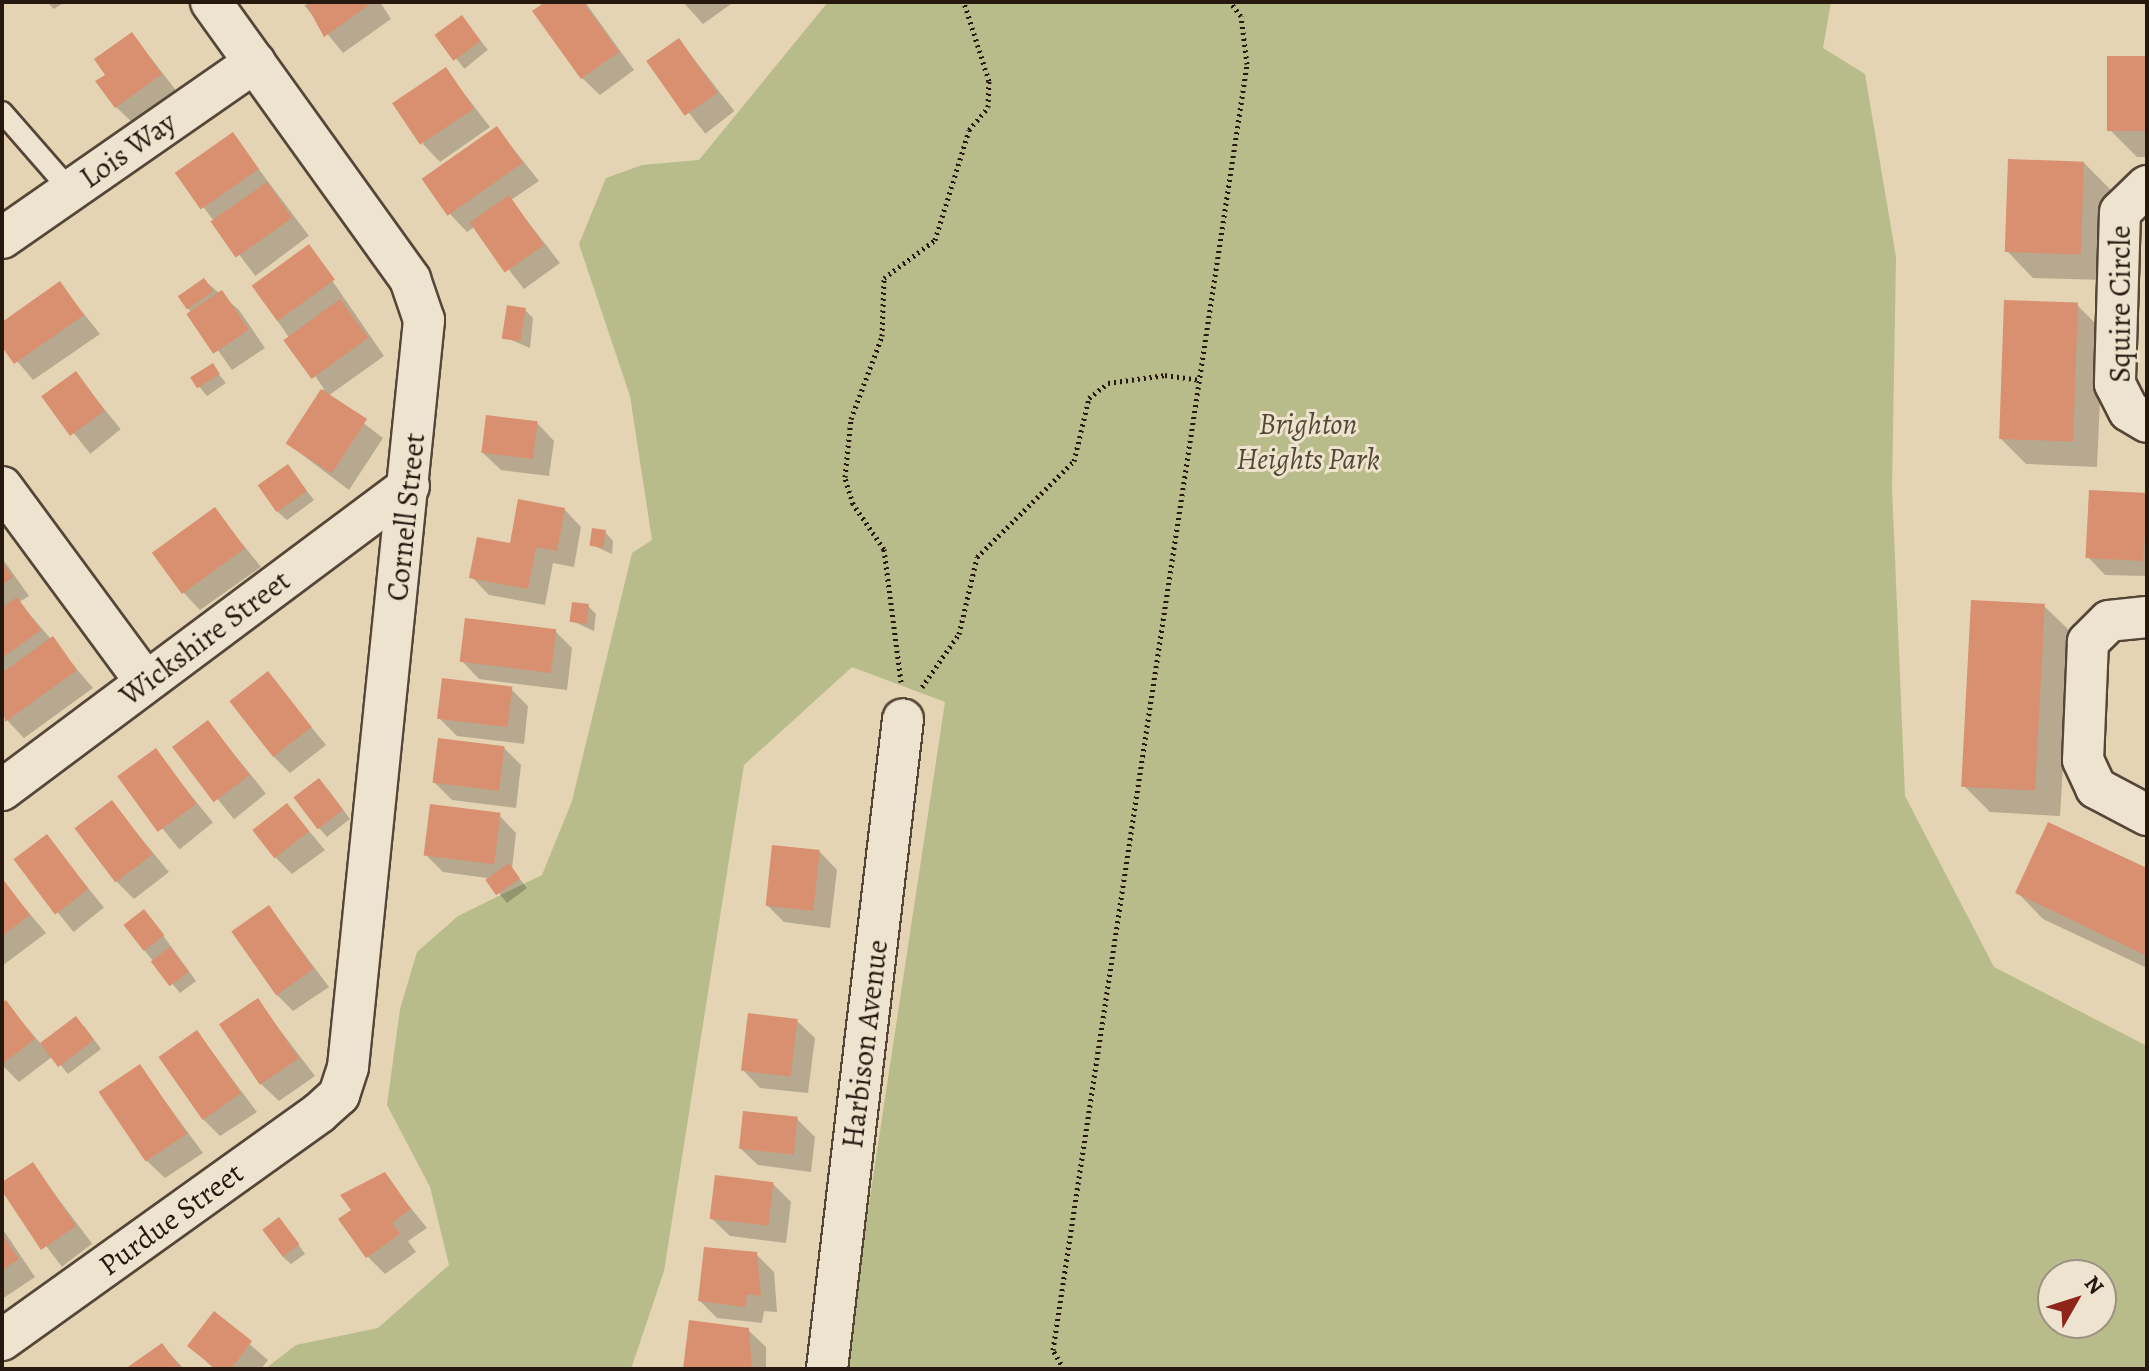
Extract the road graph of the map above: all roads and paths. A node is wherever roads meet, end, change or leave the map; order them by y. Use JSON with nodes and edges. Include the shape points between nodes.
{"nodes":[{"id":1,"x":211,"y":2,"type":"edge"},
{"id":2,"x":964,"y":2,"type":"edge"},
{"id":3,"x":1230,"y":2,"type":"edge"},
{"id":4,"x":255,"y":62,"type":"junction"},
{"id":5,"x":2,"y":112,"type":"edge"},
{"id":6,"x":2147,"y":186,"type":"edge"},
{"id":7,"x":70,"y":190,"type":"junction"},
{"id":8,"x":2,"y":238,"type":"edge"},
{"id":9,"x":1200,"y":380,"type":"junction"},
{"id":10,"x":2147,"y":422,"type":"edge"},
{"id":11,"x":409,"y":486,"type":"junction"},
{"id":12,"x":2,"y":487,"type":"edge"},
{"id":13,"x":2147,"y":617,"type":"edge"},
{"id":14,"x":146,"y":682,"type":"junction"},
{"id":15,"x":903,"y":719,"type":"junction"},
{"id":16,"x":2,"y":790,"type":"edge"},
{"id":17,"x":2147,"y":815,"type":"edge"},
{"id":18,"x":339,"y":1095,"type":"joint"},
{"id":19,"x":2,"y":1340,"type":"edge"},
{"id":20,"x":827,"y":1369,"type":"edge"},
{"id":21,"x":1064,"y":1369,"type":"edge"}],
"edges":[{"from":1,"to":4,"type":"street","name":"Cornell Street"},
{"from":2,"to":15,"type":"path","via":[[989,81],[988,107],[969,130],[935,240],[884,278],[882,336],[851,419],[845,477],[853,504],[884,549]]},
{"from":3,"to":9,"type":"path","via":[[1241,16],[1247,64]]},
{"from":4,"to":7,"type":"street","name":"Lois Way"},
{"from":4,"to":11,"type":"street","name":"Cornell Street","via":[[420,300],[424,340]]},
{"from":5,"to":7,"type":"lane"},
{"from":6,"to":10,"type":"street","name":"Squire Circle","via":[[2120,212],[2115,384],[2129,411]]},
{"from":7,"to":8,"type":"street","name":"Lois Way"},
{"from":9,"to":15,"type":"path","via":[[1165,375],[1108,383],[1089,398],[1074,461],[977,557],[959,634]]},
{"from":9,"to":21,"type":"path","via":[[1053,1350]]},
{"from":11,"to":14,"type":"street","name":"Wickshire Street"},
{"from":11,"to":18,"type":"street","name":"Cornell Street","via":[[348,1067]]},
{"from":12,"to":14,"type":"street"},
{"from":13,"to":17,"type":"street","via":[[2109,621],[2088,642],[2083,760],[2096,788]]},
{"from":14,"to":16,"type":"street","name":"Wickshire Street"},
{"from":15,"to":20,"type":"street","name":"Harbison Avenue"},
{"from":18,"to":19,"type":"street","name":"Purdue Street"}]}
